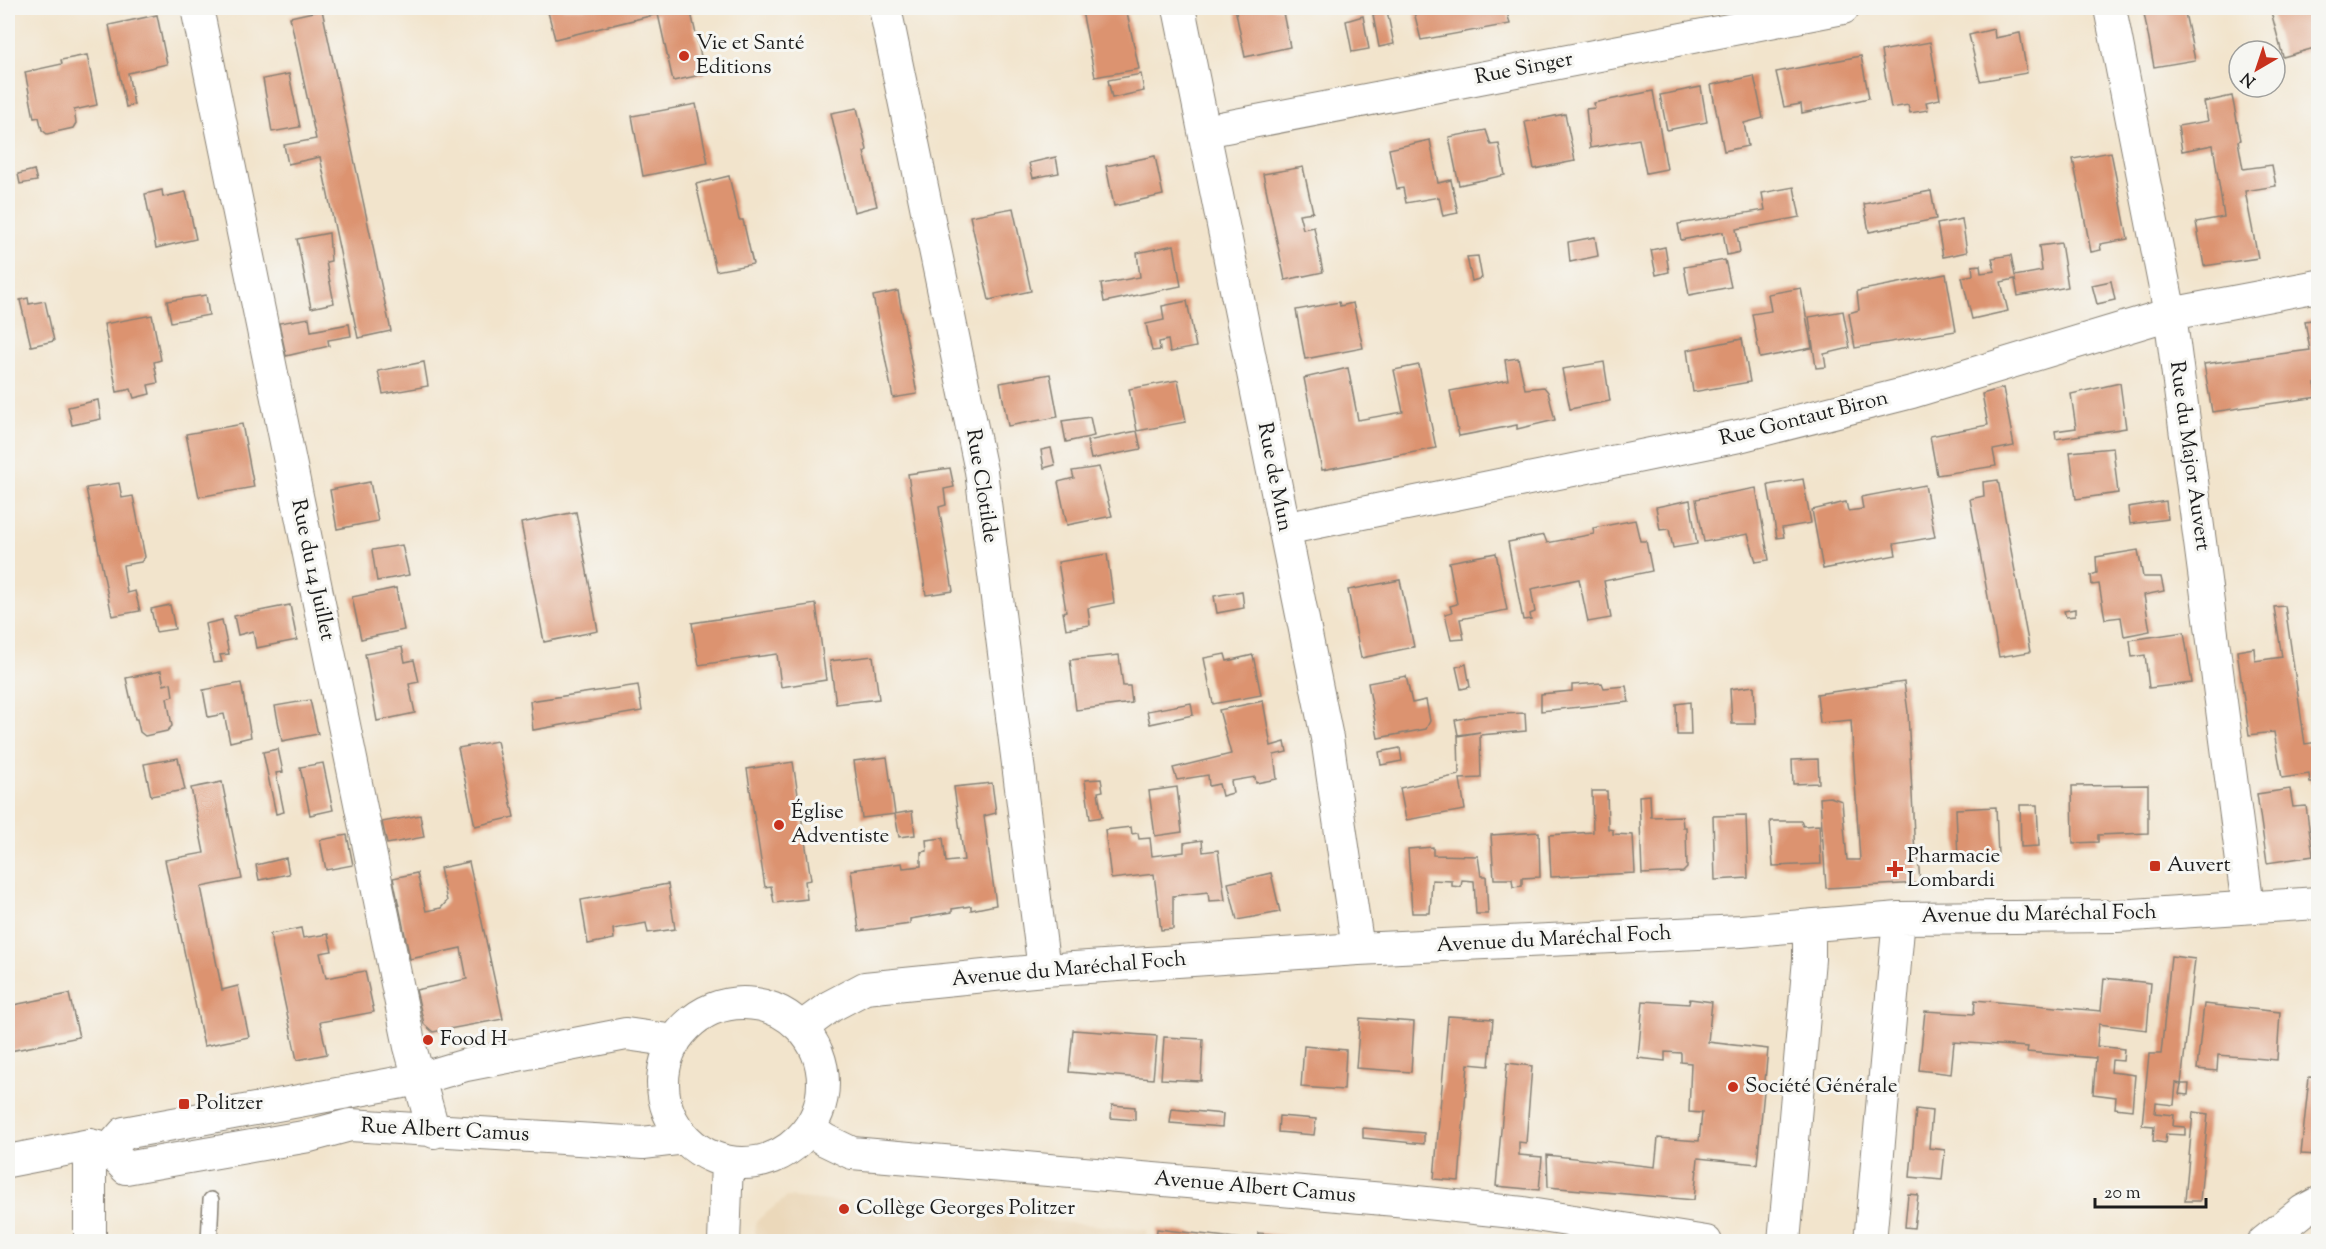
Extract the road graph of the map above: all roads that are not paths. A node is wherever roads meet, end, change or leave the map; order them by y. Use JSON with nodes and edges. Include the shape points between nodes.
{"nodes":[{"id":1,"x":196,"y":8,"type":"edge"},
{"id":2,"x":885,"y":8,"type":"edge"},
{"id":3,"x":1179,"y":8,"type":"edge"},
{"id":4,"x":1843,"y":8,"type":"edge"},
{"id":5,"x":2110,"y":8,"type":"edge"},
{"id":6,"x":1205,"y":131,"type":"junction"},
{"id":7,"x":2319,"y":286,"type":"edge"},
{"id":8,"x":2170,"y":314,"type":"junction"},
{"id":9,"x":1284,"y":529,"type":"junction"},
{"id":10,"x":2319,"y":903,"type":"edge"},
{"id":11,"x":2248,"y":907,"type":"junction"},
{"id":12,"x":1899,"y":918,"type":"junction"},
{"id":13,"x":1809,"y":926,"type":"junction"},
{"id":14,"x":1358,"y":948,"type":"junction"},
{"id":15,"x":1044,"y":970,"type":"junction"},
{"id":16,"x":801,"y":1028,"type":"junction"},
{"id":17,"x":675,"y":1041,"type":"junction"},
{"id":18,"x":405,"y":1082,"type":"junction"},
{"id":19,"x":809,"y":1129,"type":"junction"},
{"id":20,"x":434,"y":1132,"type":"junction"},
{"id":21,"x":685,"y":1138,"type":"junction"},
{"id":22,"x":99,"y":1148,"type":"junction"},
{"id":23,"x":8,"y":1161,"type":"edge"},
{"id":24,"x":727,"y":1162,"type":"junction"},
{"id":25,"x":211,"y":1200,"type":"dead end"},
{"id":26,"x":2319,"y":1203,"type":"edge"},
{"id":27,"x":1639,"y":1236,"type":"edge"},
{"id":28,"x":90,"y":1242,"type":"edge"},
{"id":29,"x":209,"y":1242,"type":"edge"},
{"id":30,"x":724,"y":1242,"type":"edge"},
{"id":31,"x":1706,"y":1242,"type":"edge"},
{"id":32,"x":1784,"y":1242,"type":"edge"},
{"id":33,"x":1870,"y":1242,"type":"edge"},
{"id":34,"x":2264,"y":1242,"type":"edge"}],
"edges":[{"from":1,"to":18,"type":"street","name":"Rue du 14 Juillet"},
{"from":2,"to":15,"type":"street","name":"Rue Clotilde","via":[[981,471]]},
{"from":3,"to":6,"type":"street","name":"Rue de Mun"},
{"from":4,"to":6,"type":"street","name":"Rue Singer"},
{"from":5,"to":8,"type":"street","name":"Rue du Major Auvert"},
{"from":6,"to":9,"type":"street","name":"Rue de Mun"},
{"from":7,"to":8,"type":"street","name":"Rue Gontaut Biron"},
{"from":8,"to":9,"type":"street","name":"Rue Gontaut Biron","via":[[1912,392],[1740,436]]},
{"from":8,"to":11,"type":"street","name":"Rue du Major Auvert"},
{"from":9,"to":14,"type":"street","name":"Rue de Mun","via":[[1327,738]]},
{"from":10,"to":11,"type":"street","name":"Avenue du Maréchal Foch"},
{"from":11,"to":12,"type":"street","name":"Avenue du Maréchal Foch","via":[[2117,916]]},
{"from":12,"to":13,"type":"street","name":"Avenue du Maréchal Foch"},
{"from":12,"to":33,"type":"street"},
{"from":13,"to":14,"type":"street","name":"Avenue du Maréchal Foch"},
{"from":13,"to":32,"type":"street"},
{"from":14,"to":15,"type":"street","name":"Avenue du Maréchal Foch"},
{"from":15,"to":16,"type":"street","name":"Avenue du Maréchal Foch","via":[[865,988]]},
{"from":16,"to":17,"type":"street","via":[[782,1013],[760,1005],[735,1004],[713,1009],[690,1021]]},
{"from":16,"to":19,"type":"street","via":[[814,1045],[823,1077],[819,1109]]},
{"from":17,"to":18,"type":"street","via":[[626,1034],[466,1065]]},
{"from":17,"to":21,"type":"street","via":[[665,1065],[664,1091],[670,1116]]},
{"from":18,"to":20,"type":"street","name":"Rue du 14 Juillet"},
{"from":18,"to":22,"type":"street","via":[[124,1133]]},
{"from":19,"to":24,"type":"street","via":[[794,1146],[773,1158],[750,1164]]},
{"from":19,"to":27,"type":"street","name":"Avenue Albert Camus","via":[[852,1153],[1523,1213]]},
{"from":20,"to":21,"type":"street","name":"Rue Albert Camus","via":[[643,1143]]},
{"from":20,"to":22,"type":"street","name":"Rue Albert Camus","via":[[350,1125],[309,1136],[126,1168]]},
{"from":21,"to":24,"type":"street","via":[[704,1153]]},
{"from":22,"to":23,"type":"street"},
{"from":22,"to":28,"type":"street"},
{"from":24,"to":30,"type":"street"},
{"from":25,"to":29,"type":"lane"},
{"from":26,"to":34,"type":"street"},
{"from":27,"to":31,"type":"street","name":"Avenue Albert Camus"}]}
